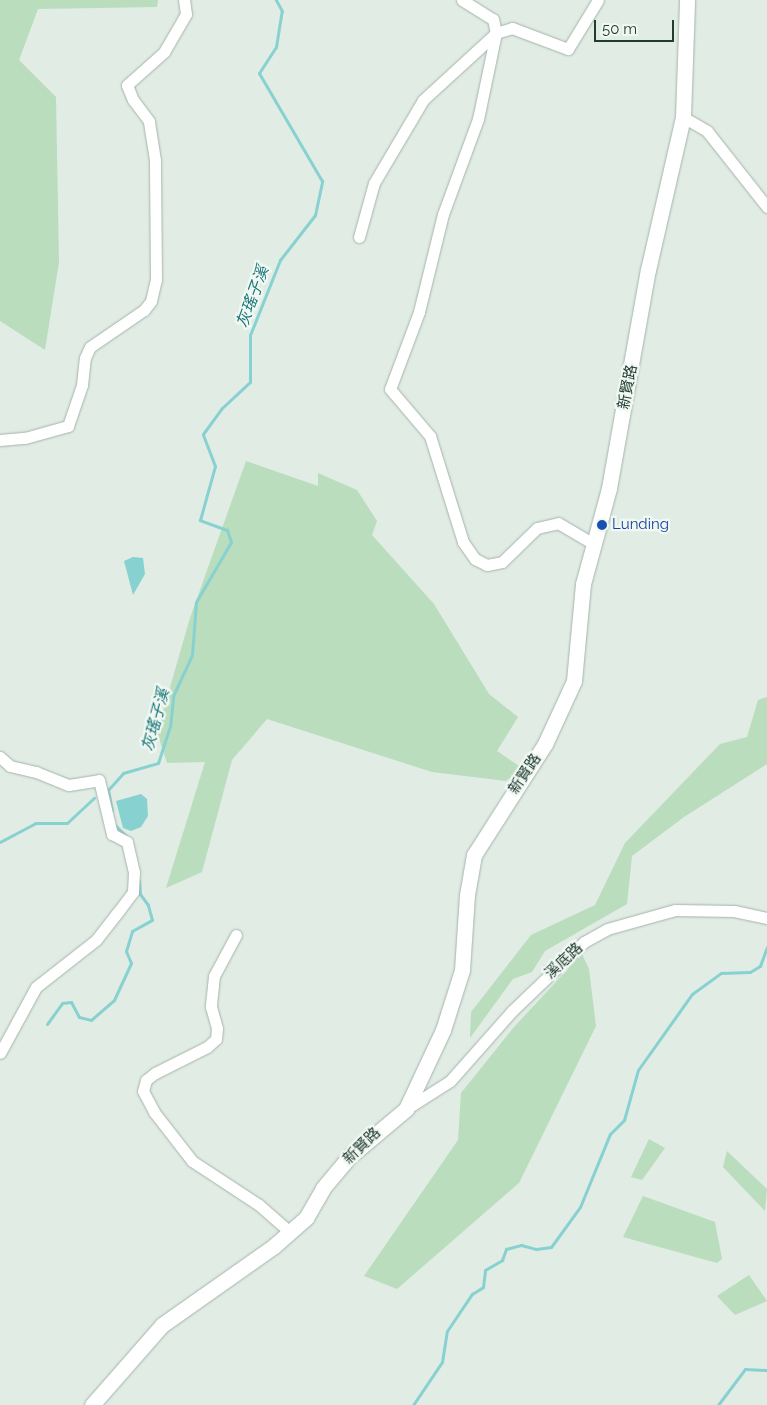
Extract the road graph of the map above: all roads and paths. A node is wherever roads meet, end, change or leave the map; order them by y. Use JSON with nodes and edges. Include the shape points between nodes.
{"nodes":[{"id":1,"x":184,"y":0,"type":"edge"},
{"id":2,"x":462,"y":0,"type":"edge"},
{"id":3,"x":598,"y":0,"type":"edge"},
{"id":4,"x":687,"y":0,"type":"edge"},
{"id":5,"x":496,"y":33,"type":"junction"},
{"id":6,"x":683,"y":117,"type":"junction"},
{"id":7,"x":767,"y":207,"type":"edge"},
{"id":8,"x":359,"y":237,"type":"dead end"},
{"id":9,"x":0,"y":440,"type":"edge"},
{"id":10,"x":594,"y":544,"type":"junction"},
{"id":11,"x":0,"y":757,"type":"edge"},
{"id":12,"x":767,"y":918,"type":"edge"},
{"id":13,"x":236,"y":935,"type":"dead end"},
{"id":14,"x":0,"y":1053,"type":"edge"},
{"id":15,"x":406,"y":1108,"type":"junction"},
{"id":16,"x":290,"y":1232,"type":"junction"},
{"id":17,"x":92,"y":1405,"type":"edge"}],
"edges":[{"from":1,"to":9,"type":"street","via":[[186,14],[164,52],[127,85],[133,100],[149,121],[155,160],[153,248],[156,280],[151,301],[144,310],[90,347],[68,426],[25,438]]},
{"from":2,"to":5,"type":"street","via":[[493,19]]},
{"from":3,"to":5,"type":"street","via":[[568,49],[512,28]]},
{"from":4,"to":6,"type":"street","name":"新賢路"},
{"from":5,"to":8,"type":"street","via":[[423,100],[374,183]]},
{"from":5,"to":10,"type":"street","via":[[478,120],[444,214],[419,312],[390,389],[430,436],[463,542],[475,558],[488,565],[502,562],[537,528],[558,523]]},
{"from":6,"to":7,"type":"street","via":[[707,132]]},
{"from":6,"to":10,"type":"street","name":"新賢路","via":[[648,270],[629,386]]},
{"from":10,"to":15,"type":"street","name":"新賢路","via":[[583,584],[574,681],[545,744],[474,855],[467,895],[462,970],[443,1030]]},
{"from":11,"to":14,"type":"street","via":[[10,766],[69,785],[99,780],[112,834],[127,842],[134,872],[133,892],[118,913],[96,940],[36,987]]},
{"from":12,"to":15,"type":"street","name":"溪底路","via":[[734,911],[675,910],[607,929],[584,942],[512,1011],[450,1081]]},
{"from":13,"to":16,"type":"street","via":[[214,976],[211,1007],[217,1028],[216,1039],[208,1047],[155,1073],[146,1080],[144,1091],[154,1112],[192,1161],[259,1205]]},
{"from":15,"to":16,"type":"street","name":"新賢路","via":[[349,1157],[323,1188],[306,1218]]},
{"from":16,"to":17,"type":"street","name":"新賢路","via":[[162,1325]]}]}
